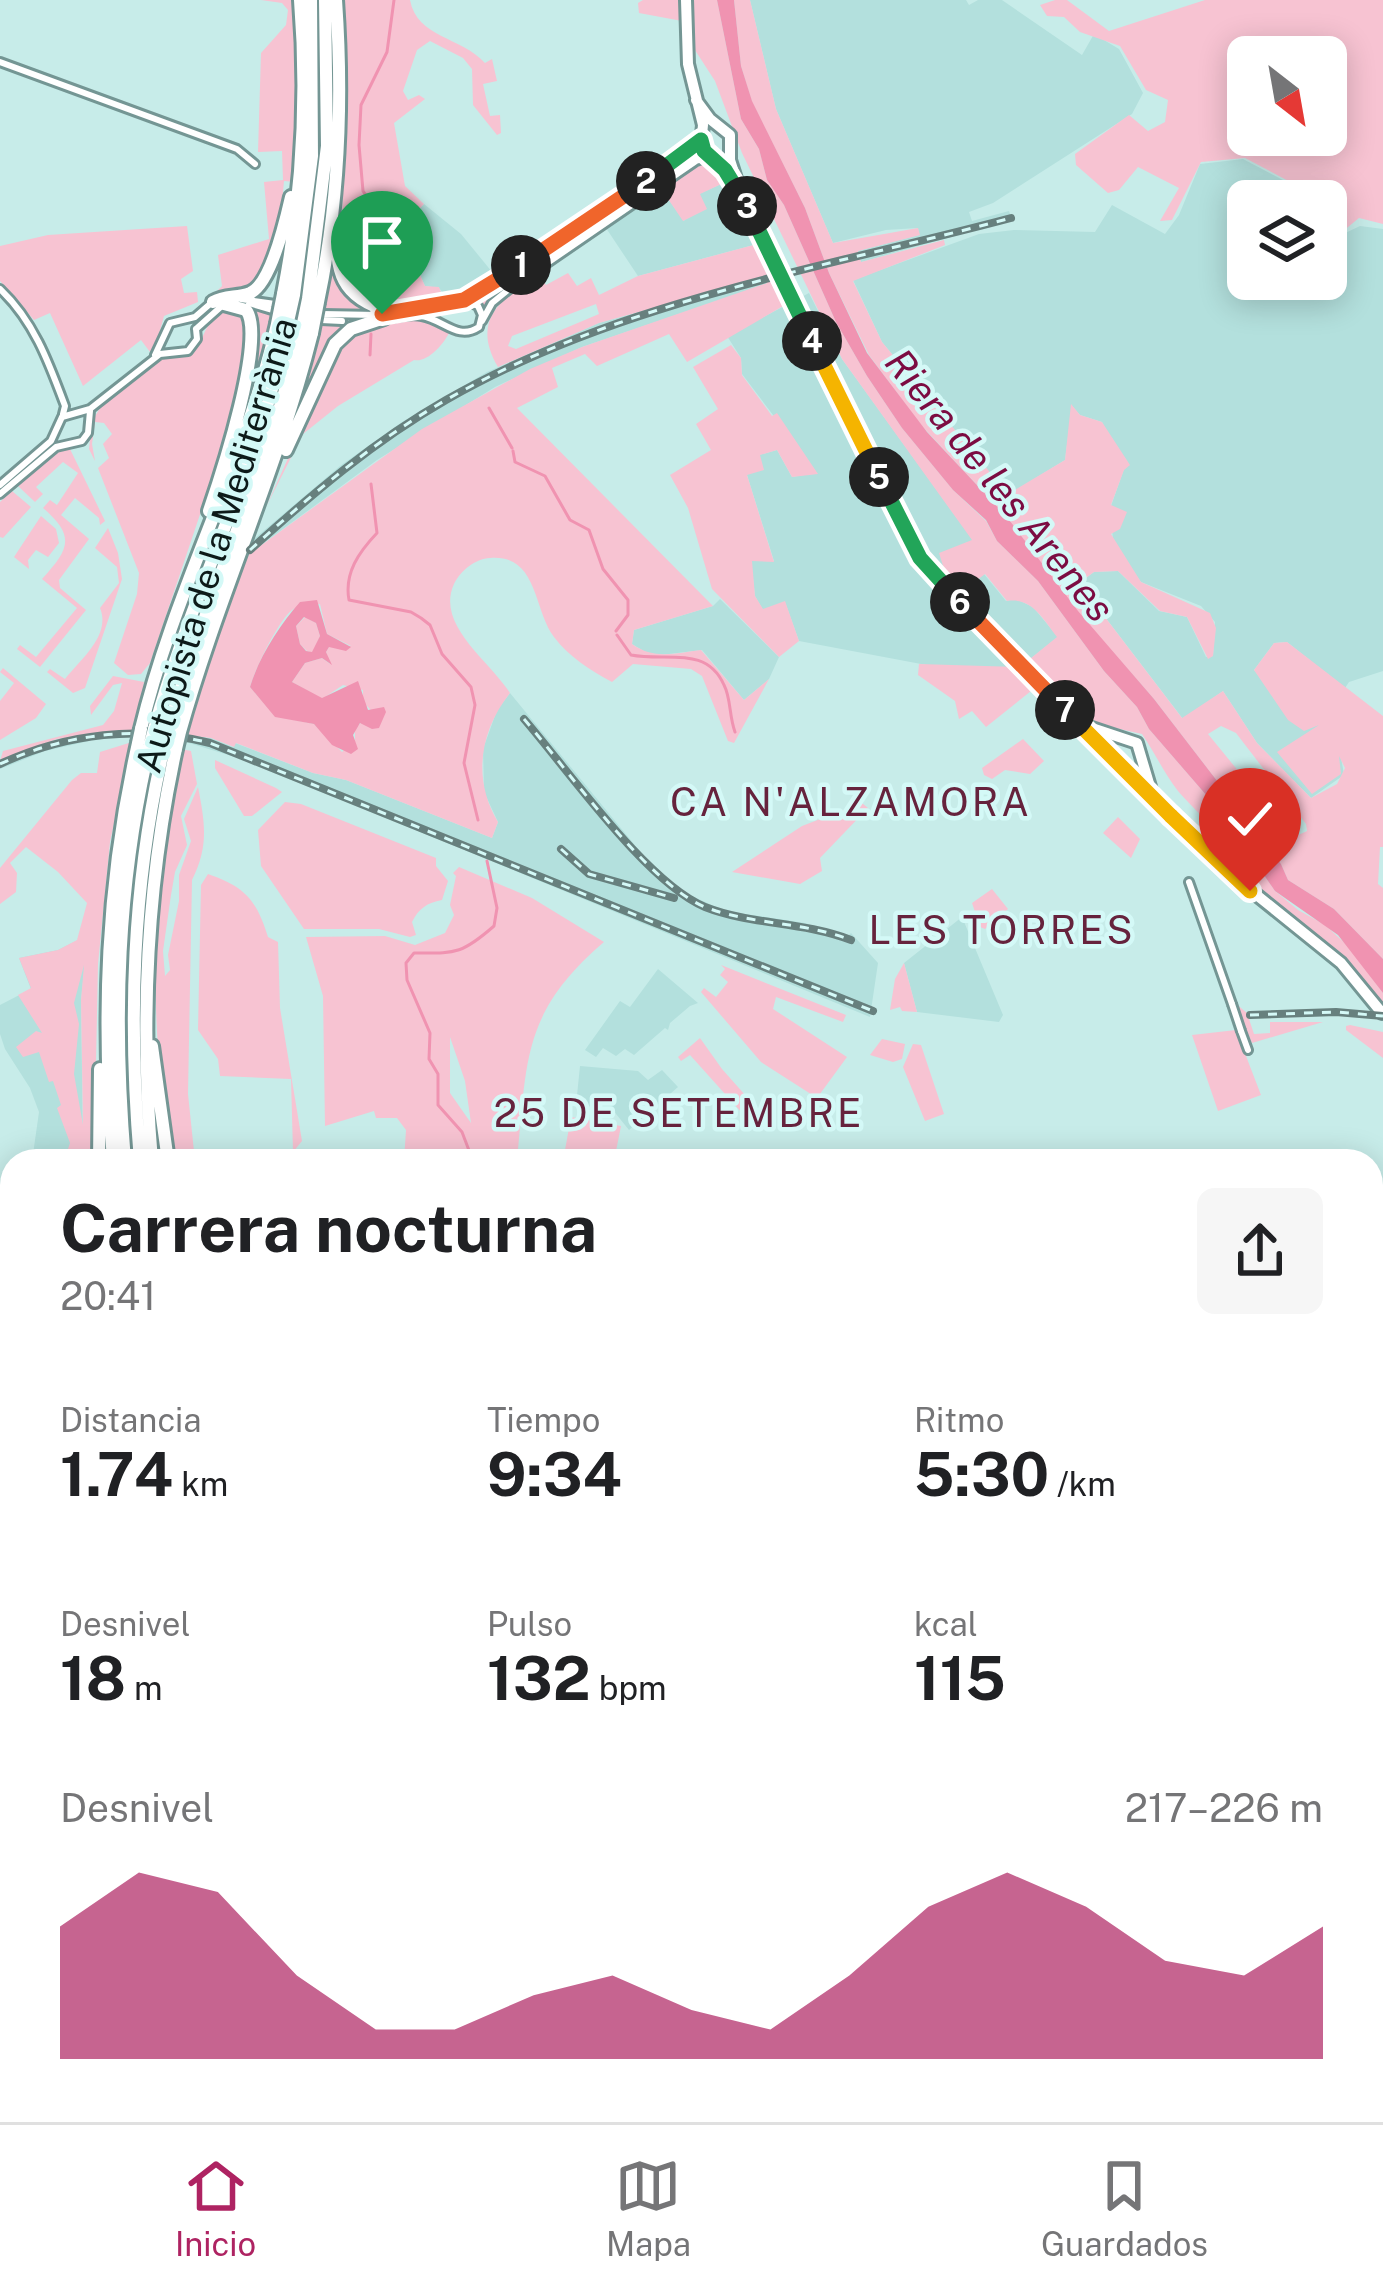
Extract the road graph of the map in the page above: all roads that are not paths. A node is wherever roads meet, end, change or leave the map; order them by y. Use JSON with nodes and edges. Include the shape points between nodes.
{"nodes":[{"id":1,"x":300,"y":0,"type":"edge"},
{"id":2,"x":311,"y":0,"type":"edge"},
{"id":3,"x":325,"y":0,"type":"edge"},
{"id":4,"x":336,"y":0,"type":"edge"},
{"id":5,"x":686,"y":0,"type":"edge"},
{"id":6,"x":0,"y":62,"type":"edge"},
{"id":7,"x":696,"y":100,"type":"junction"},
{"id":8,"x":303,"y":106,"type":"junction"},
{"id":9,"x":339,"y":120,"type":"junction"},
{"id":10,"x":718,"y":126,"type":"junction"},
{"id":11,"x":702,"y":132,"type":"junction"},
{"id":12,"x":729,"y":150,"type":"junction"},
{"id":13,"x":712,"y":158,"type":"junction"},
{"id":14,"x":255,"y":164,"type":"dead end"},
{"id":15,"x":739,"y":188,"type":"junction"},
{"id":16,"x":0,"y":289,"type":"edge"},
{"id":17,"x":460,"y":302,"type":"junction"},
{"id":18,"x":218,"y":303,"type":"junction"},
{"id":19,"x":298,"y":312,"type":"junction"},
{"id":20,"x":388,"y":315,"type":"junction"},
{"id":21,"x":185,"y":320,"type":"junction"},
{"id":22,"x":482,"y":321,"type":"junction"},
{"id":23,"x":196,"y":329,"type":"junction"},
{"id":24,"x":454,"y":329,"type":"junction"},
{"id":25,"x":164,"y":337,"type":"junction"},
{"id":26,"x":174,"y":351,"type":"junction"},
{"id":27,"x":149,"y":362,"type":"junction"},
{"id":28,"x":65,"y":406,"type":"junction"},
{"id":29,"x":91,"y":409,"type":"junction"},
{"id":30,"x":78,"y":414,"type":"junction"},
{"id":31,"x":62,"y":417,"type":"junction"},
{"id":32,"x":88,"y":424,"type":"junction"},
{"id":33,"x":58,"y":429,"type":"junction"},
{"id":34,"x":66,"y":442,"type":"junction"},
{"id":35,"x":0,"y":490,"type":"edge"},
{"id":36,"x":256,"y":516,"type":"junction"},
{"id":37,"x":171,"y":629,"type":"junction"},
{"id":38,"x":1078,"y":722,"type":"junction"},
{"id":39,"x":159,"y":738,"type":"junction"},
{"id":40,"x":1126,"y":738,"type":"junction"},
{"id":41,"x":1141,"y":754,"type":"junction"},
{"id":42,"x":1116,"y":761,"type":"junction"},
{"id":43,"x":1155,"y":798,"type":"junction"},
{"id":44,"x":1200,"y":840,"type":"junction"},
{"id":45,"x":1187,"y":843,"type":"dead end"},
{"id":46,"x":1189,"y":882,"type":"dead end"},
{"id":47,"x":147,"y":931,"type":"junction"},
{"id":48,"x":106,"y":960,"type":"junction"},
{"id":49,"x":1382,"y":1013,"type":"edge"},
{"id":50,"x":1248,"y":1049,"type":"dead end"},
{"id":51,"x":99,"y":1149,"type":"edge"},
{"id":52,"x":112,"y":1149,"type":"edge"},
{"id":53,"x":124,"y":1149,"type":"edge"},
{"id":54,"x":139,"y":1149,"type":"edge"},
{"id":55,"x":151,"y":1149,"type":"edge"},
{"id":56,"x":165,"y":1149,"type":"edge"}],
"edges":[{"from":1,"to":8,"type":"highway"},
{"from":2,"to":19,"type":"highway","name":"Autopista de la Mediterrània","via":[[312,156]]},
{"from":3,"to":19,"type":"highway","name":"Autopista de la Mediterrània","via":[[327,146]]},
{"from":4,"to":9,"type":"highway"},
{"from":5,"to":7,"type":"main road"},
{"from":6,"to":14,"type":"street","via":[[237,149]]},
{"from":7,"to":10,"type":"main road"},
{"from":7,"to":11,"type":"main road"},
{"from":8,"to":18,"type":"highway","via":[[292,195],[265,277],[249,293]]},
{"from":8,"to":19,"type":"highway"},
{"from":9,"to":19,"type":"highway","via":[[332,212]]},
{"from":9,"to":20,"type":"highway","via":[[338,266],[354,296]]},
{"from":10,"to":11,"type":"main road"},
{"from":10,"to":12,"type":"main road","via":[[730,135]]},
{"from":11,"to":13,"type":"main road"},
{"from":11,"to":17,"type":"street"},
{"from":12,"to":13,"type":"main road"},
{"from":12,"to":15,"type":"main road"},
{"from":13,"to":15,"type":"main road"},
{"from":13,"to":22,"type":"street","via":[[696,161],[508,290]]},
{"from":15,"to":38,"type":"main road","via":[[904,530],[938,580]]},
{"from":16,"to":28,"type":"street","via":[[33,329]]},
{"from":17,"to":20,"type":"street"},
{"from":17,"to":22,"type":"street","via":[[478,306]]},
{"from":17,"to":24,"type":"street","via":[[449,315]]},
{"from":18,"to":19,"type":"street"},
{"from":18,"to":21,"type":"street"},
{"from":18,"to":23,"type":"street"},
{"from":18,"to":37,"type":"highway","via":[[242,307],[253,338],[220,479]]},
{"from":19,"to":20,"type":"street"},
{"from":19,"to":36,"type":"highway","via":[[284,434]]},
{"from":19,"to":37,"type":"highway"},
{"from":19,"to":39,"type":"highway","name":"Autopista de la Mediterrània","via":[[187,620]]},
{"from":20,"to":24,"type":"street","via":[[427,317]]},
{"from":20,"to":36,"type":"highway","via":[[335,344]]},
{"from":21,"to":23,"type":"street"},
{"from":21,"to":25,"type":"street","via":[[170,323]]},
{"from":22,"to":24,"type":"street","via":[[470,333]]},
{"from":23,"to":26,"type":"street","via":[[192,348]]},
{"from":25,"to":26,"type":"street"},
{"from":25,"to":27,"type":"street"},
{"from":26,"to":27,"type":"street"},
{"from":27,"to":29,"type":"street"},
{"from":28,"to":30,"type":"street"},
{"from":28,"to":31,"type":"street"},
{"from":29,"to":30,"type":"street"},
{"from":29,"to":32,"type":"street"},
{"from":30,"to":31,"type":"street"},
{"from":30,"to":32,"type":"street"},
{"from":31,"to":33,"type":"street"},
{"from":32,"to":34,"type":"street","via":[[82,441]]},
{"from":33,"to":34,"type":"street"},
{"from":33,"to":35,"type":"street"},
{"from":34,"to":35,"type":"street"},
{"from":36,"to":39,"type":"highway"},
{"from":37,"to":39,"type":"highway"},
{"from":38,"to":40,"type":"main road"},
{"from":38,"to":42,"type":"main road"},
{"from":39,"to":47,"type":"highway"},
{"from":39,"to":48,"type":"highway","via":[[117,849]]},
{"from":39,"to":53,"type":"highway","name":"Autopista de la Mediterrània","via":[[129,849],[119,944]]},
{"from":39,"to":54,"type":"highway","name":"Autopista de la Mediterrània","via":[[134,946]]},
{"from":40,"to":41,"type":"main road"},
{"from":40,"to":42,"type":"main road","via":[[1114,746]]},
{"from":41,"to":42,"type":"main road","via":[[1133,765]]},
{"from":41,"to":43,"type":"main road"},
{"from":42,"to":43,"type":"main road"},
{"from":43,"to":44,"type":"main road"},
{"from":44,"to":45,"type":"main road"},
{"from":44,"to":49,"type":"main road","via":[[1335,957]]},
{"from":46,"to":50,"type":"street","bridge":true},
{"from":47,"to":55,"type":"highway"},
{"from":47,"to":56,"type":"highway"},
{"from":48,"to":51,"type":"highway"},
{"from":48,"to":52,"type":"highway"}]}
